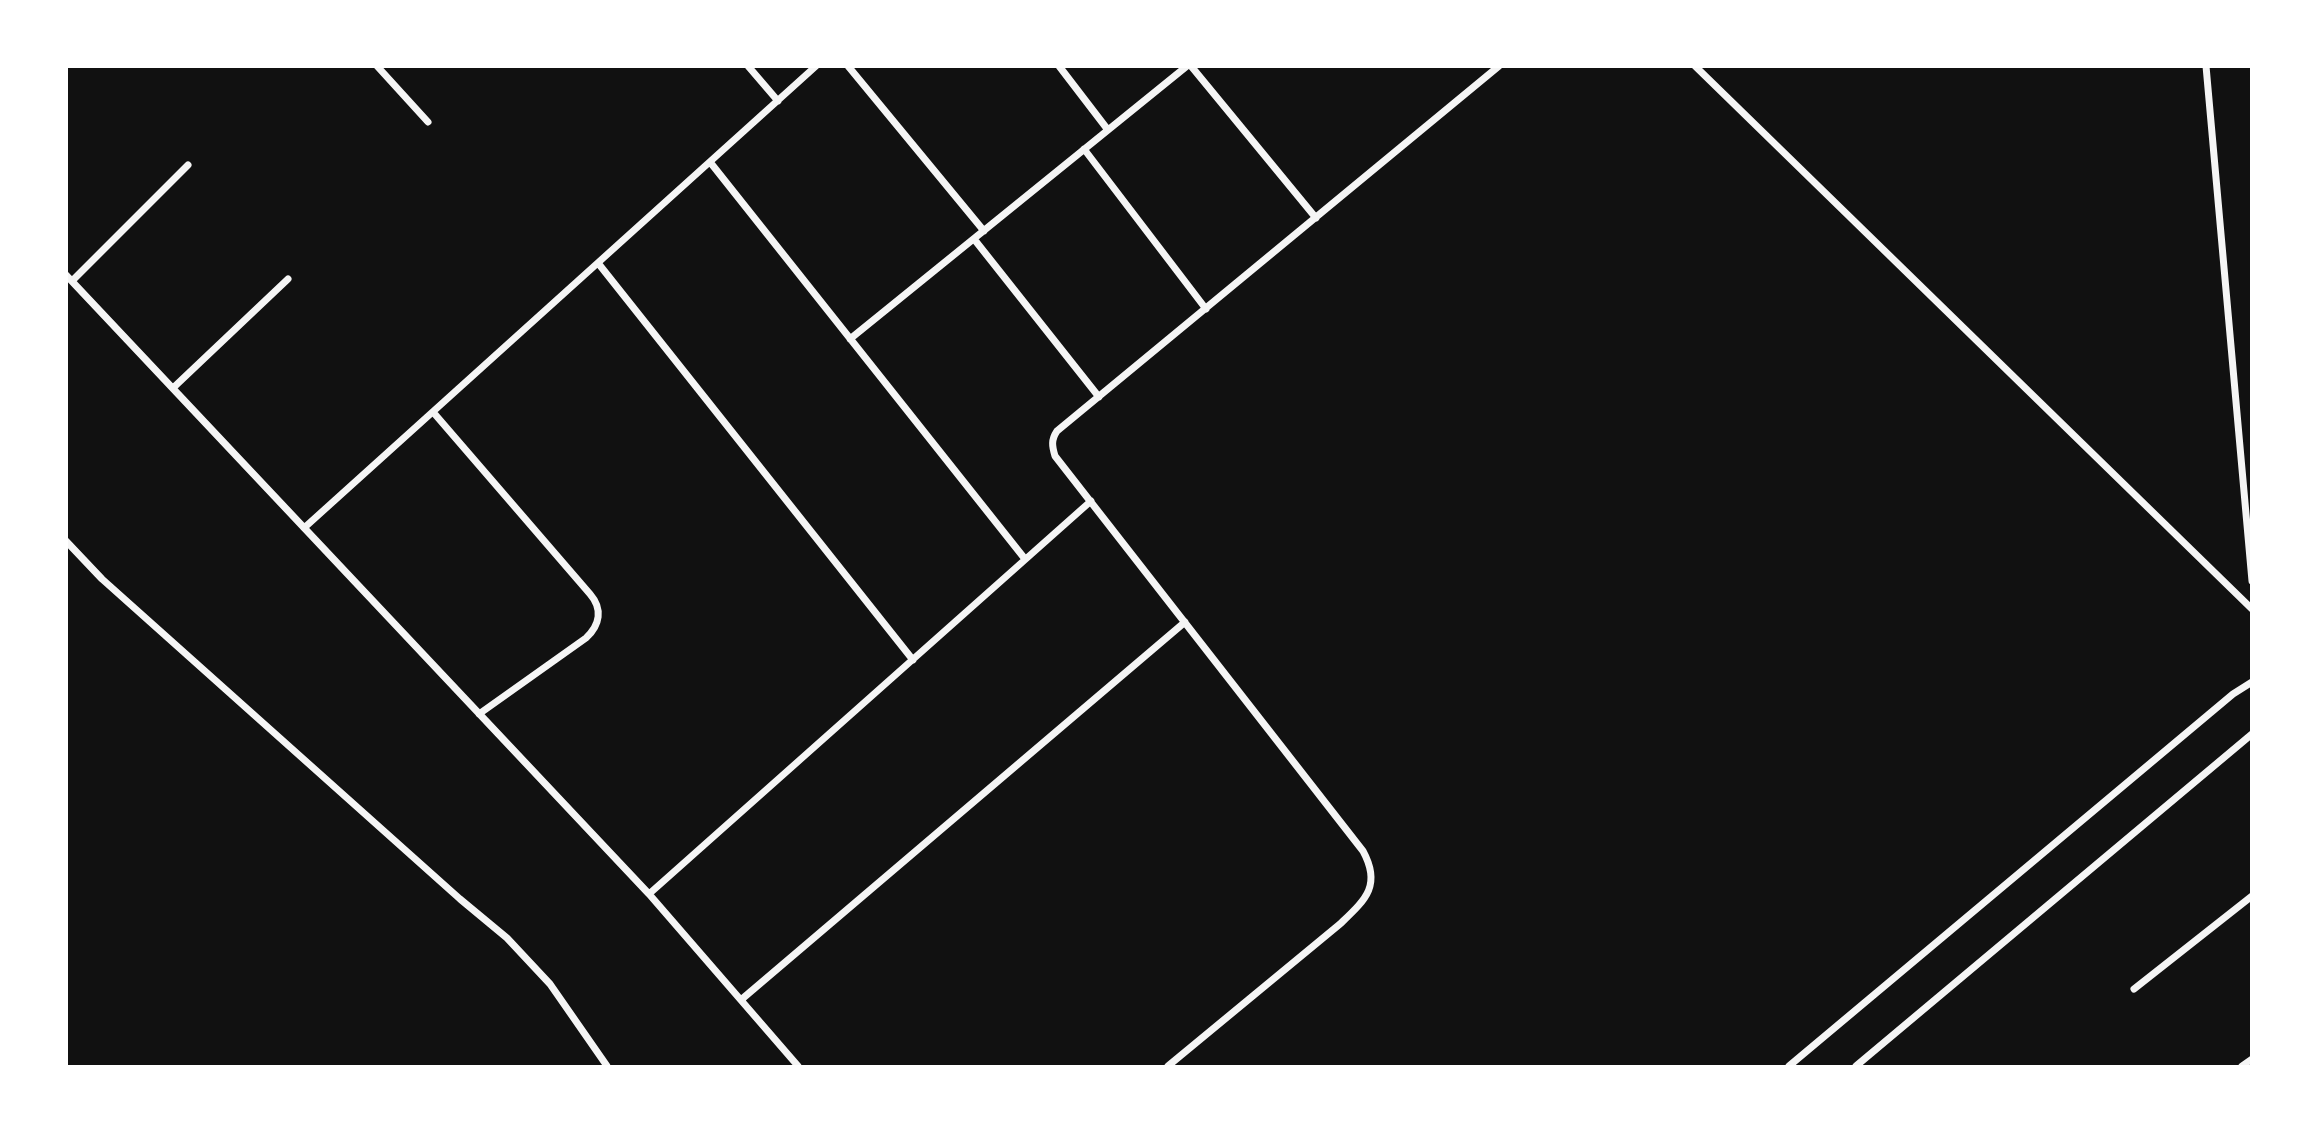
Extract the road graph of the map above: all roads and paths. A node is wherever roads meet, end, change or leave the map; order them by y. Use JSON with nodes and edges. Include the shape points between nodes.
{"nodes":[{"id":1,"x":377,"y":66,"type":"edge"},
{"id":2,"x":748,"y":66,"type":"edge"},
{"id":3,"x":816,"y":66,"type":"edge"},
{"id":4,"x":848,"y":66,"type":"edge"},
{"id":5,"x":1059,"y":66,"type":"edge"},
{"id":6,"x":1189,"y":66,"type":"edge"},
{"id":7,"x":1499,"y":66,"type":"edge"},
{"id":8,"x":1695,"y":66,"type":"edge"},
{"id":9,"x":2206,"y":66,"type":"edge"},
{"id":10,"x":778,"y":101,"type":"junction"},
{"id":11,"x":428,"y":122,"type":"dead end"},
{"id":12,"x":1108,"y":130,"type":"junction"},
{"id":13,"x":1084,"y":149,"type":"junction"},
{"id":14,"x":710,"y":162,"type":"junction"},
{"id":15,"x":188,"y":165,"type":"dead end"},
{"id":16,"x":1316,"y":218,"type":"junction"},
{"id":17,"x":984,"y":231,"type":"junction"},
{"id":18,"x":974,"y":239,"type":"junction"},
{"id":19,"x":598,"y":263,"type":"junction"},
{"id":20,"x":69,"y":278,"type":"edge"},
{"id":21,"x":288,"y":279,"type":"dead end"},
{"id":22,"x":1206,"y":309,"type":"junction"},
{"id":23,"x":850,"y":339,"type":"junction"},
{"id":24,"x":173,"y":388,"type":"junction"},
{"id":25,"x":1099,"y":397,"type":"junction"},
{"id":26,"x":433,"y":412,"type":"junction"},
{"id":27,"x":1091,"y":501,"type":"junction"},
{"id":28,"x":304,"y":528,"type":"junction"},
{"id":29,"x":66,"y":541,"type":"edge"},
{"id":30,"x":1025,"y":559,"type":"junction"},
{"id":31,"x":2252,"y":581,"type":"edge"},
{"id":32,"x":2252,"y":609,"type":"edge"},
{"id":33,"x":1185,"y":622,"type":"junction"},
{"id":34,"x":913,"y":660,"type":"junction"},
{"id":35,"x":2252,"y":682,"type":"edge"},
{"id":36,"x":480,"y":714,"type":"junction"},
{"id":37,"x":2252,"y":734,"type":"edge"},
{"id":38,"x":649,"y":894,"type":"junction"},
{"id":39,"x":2252,"y":896,"type":"edge"},
{"id":40,"x":2134,"y":989,"type":"dead end"},
{"id":41,"x":742,"y":999,"type":"junction"},
{"id":42,"x":2252,"y":1059,"type":"edge"},
{"id":43,"x":607,"y":1066,"type":"edge"},
{"id":44,"x":798,"y":1066,"type":"edge"},
{"id":45,"x":1168,"y":1066,"type":"edge"},
{"id":46,"x":1788,"y":1066,"type":"edge"},
{"id":47,"x":1856,"y":1066,"type":"edge"},
{"id":48,"x":2242,"y":1066,"type":"edge"}],
"edges":[{"from":1,"to":11,"type":"street"},
{"from":2,"to":10,"type":"street"},
{"from":3,"to":10,"type":"street"},
{"from":4,"to":17,"type":"street"},
{"from":5,"to":12,"type":"street"},
{"from":6,"to":12,"type":"street"},
{"from":6,"to":16,"type":"street"},
{"from":7,"to":16,"type":"street"},
{"from":8,"to":32,"type":"street"},
{"from":9,"to":31,"type":"street"},
{"from":10,"to":14,"type":"street"},
{"from":12,"to":13,"type":"street"},
{"from":13,"to":17,"type":"street"},
{"from":13,"to":22,"type":"street"},
{"from":14,"to":19,"type":"street"},
{"from":14,"to":23,"type":"street"},
{"from":15,"to":20,"type":"street"},
{"from":16,"to":22,"type":"street"},
{"from":17,"to":18,"type":"street"},
{"from":18,"to":23,"type":"street"},
{"from":18,"to":25,"type":"street"},
{"from":19,"to":26,"type":"street"},
{"from":19,"to":34,"type":"street"},
{"from":20,"to":24,"type":"street"},
{"from":21,"to":24,"type":"street"},
{"from":22,"to":25,"type":"street"},
{"from":23,"to":30,"type":"street"},
{"from":24,"to":28,"type":"street"},
{"from":25,"to":27,"type":"street","via":[[1058,431],[1052,443],[1055,456]]},
{"from":26,"to":28,"type":"street"},
{"from":26,"to":36,"type":"street","via":[[598,609],[597,625],[586,638]]},
{"from":27,"to":30,"type":"street"},
{"from":27,"to":33,"type":"street"},
{"from":28,"to":36,"type":"street"},
{"from":29,"to":43,"type":"street","via":[[102,579],[508,938],[550,984]]},
{"from":30,"to":34,"type":"street"},
{"from":33,"to":41,"type":"street"},
{"from":33,"to":45,"type":"street","via":[[1363,851],[1372,877],[1363,903]]},
{"from":34,"to":38,"type":"street"},
{"from":35,"to":46,"type":"street"},
{"from":36,"to":38,"type":"street"},
{"from":37,"to":47,"type":"street"},
{"from":38,"to":41,"type":"street"},
{"from":39,"to":40,"type":"street"},
{"from":41,"to":44,"type":"street"},
{"from":42,"to":48,"type":"street"}]}
